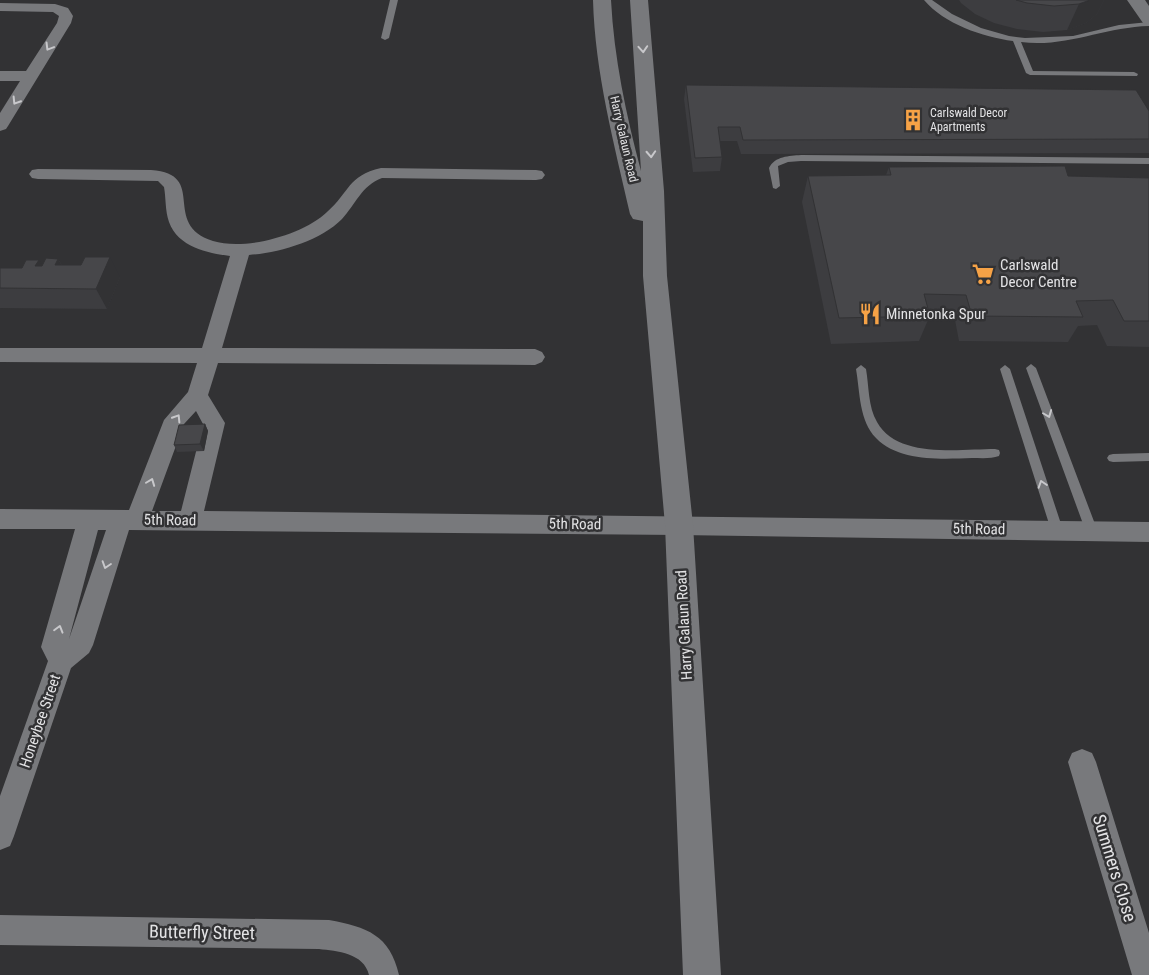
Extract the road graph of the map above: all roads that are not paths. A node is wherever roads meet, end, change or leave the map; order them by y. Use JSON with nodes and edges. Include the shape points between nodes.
{"nodes":[{"id":1,"x":394,"y":0,"type":"edge"},
{"id":2,"x":594,"y":0,"type":"edge"},
{"id":3,"x":602,"y":0,"type":"edge"},
{"id":4,"x":640,"y":0,"type":"edge"},
{"id":5,"x":928,"y":0,"type":"edge"},
{"id":6,"x":1136,"y":0,"type":"edge"},
{"id":7,"x":0,"y":7,"type":"edge"},
{"id":8,"x":1149,"y":19,"type":"edge"},
{"id":9,"x":1149,"y":24,"type":"edge"},
{"id":10,"x":602,"y":26,"type":"junction"},
{"id":11,"x":385,"y":38,"type":"dead end"},
{"id":12,"x":1016,"y":40,"type":"junction"},
{"id":13,"x":1134,"y":74,"type":"dead end"},
{"id":14,"x":0,"y":76,"type":"edge"},
{"id":15,"x":31,"y":76,"type":"junction"},
{"id":16,"x":0,"y":126,"type":"edge"},
{"id":17,"x":1149,"y":161,"type":"edge"},
{"id":18,"x":38,"y":174,"type":"dead end"},
{"id":19,"x":536,"y":175,"type":"dead end"},
{"id":20,"x":776,"y":186,"type":"dead end"},
{"id":21,"x":241,"y":250,"type":"junction"},
{"id":22,"x":655,"y":276,"type":"junction"},
{"id":23,"x":0,"y":355,"type":"edge"},
{"id":24,"x":535,"y":357,"type":"dead end"},
{"id":25,"x":209,"y":358,"type":"junction"},
{"id":26,"x":1005,"y":368,"type":"dead end"},
{"id":27,"x":1030,"y":368,"type":"dead end"},
{"id":28,"x":861,"y":369,"type":"dead end"},
{"id":29,"x":197,"y":396,"type":"junction"},
{"id":30,"x":995,"y":453,"type":"dead end"},
{"id":31,"x":1149,"y":457,"type":"edge"},
{"id":32,"x":1113,"y":458,"type":"dead end"},
{"id":33,"x":0,"y":519,"type":"edge"},
{"id":34,"x":89,"y":520,"type":"junction"},
{"id":35,"x":129,"y":520,"type":"junction"},
{"id":36,"x":190,"y":520,"type":"junction"},
{"id":37,"x":679,"y":525,"type":"junction"},
{"id":38,"x":1057,"y":530,"type":"junction"},
{"id":39,"x":1092,"y":532,"type":"junction"},
{"id":40,"x":1149,"y":532,"type":"edge"},
{"id":41,"x":61,"y":661,"type":"junction"},
{"id":42,"x":1082,"y":762,"type":"dead end"},
{"id":43,"x":0,"y":836,"type":"edge"},
{"id":44,"x":0,"y":930,"type":"edge"},
{"id":45,"x":384,"y":975,"type":"edge"},
{"id":46,"x":702,"y":975,"type":"edge"},
{"id":47,"x":1147,"y":975,"type":"edge"}],
"edges":[{"from":1,"to":11,"type":"lane"},
{"from":2,"to":10,"type":"main road"},
{"from":3,"to":10,"type":"main road","name":"Harry Galaun Road"},
{"from":4,"to":22,"type":"main road","name":"Harry Galaun Road","one_way":true},
{"from":5,"to":12,"type":"lane","via":[[968,25]]},
{"from":6,"to":8,"type":"main road"},
{"from":7,"to":15,"type":"street","one_way":true,"via":[[56,8],[66,16]]},
{"from":9,"to":12,"type":"lane","via":[[1129,24],[1069,39]]},
{"from":10,"to":22,"type":"main road","name":"Harry Galaun Road","via":[[610,81]]},
{"from":12,"to":13,"type":"lane","via":[[1030,73]]},
{"from":14,"to":15,"type":"street"},
{"from":15,"to":16,"type":"street","one_way":true},
{"from":17,"to":20,"type":"lane","via":[[801,158],[775,164]]},
{"from":18,"to":21,"type":"street","via":[[163,176],[173,184],[178,221],[183,232],[203,244]]},
{"from":19,"to":21,"type":"street","via":[[373,174],[361,182],[339,214],[325,224],[283,242]]},
{"from":21,"to":25,"type":"street"},
{"from":22,"to":37,"type":"main road","name":"Harry Galaun Road"},
{"from":23,"to":25,"type":"street"},
{"from":24,"to":25,"type":"street"},
{"from":25,"to":29,"type":"street"},
{"from":38,"to":26,"type":"lane","one_way":true},
{"from":27,"to":39,"type":"lane","one_way":true},
{"from":28,"to":30,"type":"lane","via":[[870,421],[879,437],[897,448],[939,453]]},
{"from":35,"to":29,"type":"street","one_way":true,"via":[[175,420]]},
{"from":29,"to":36,"type":"street","via":[[214,424]]},
{"from":31,"to":32,"type":"lane"},
{"from":33,"to":34,"type":"street","name":"5th Road"},
{"from":34,"to":35,"type":"street","name":"5th Road"},
{"from":41,"to":34,"type":"street","name":"Honeybee Street","one_way":true,"via":[[54,647]]},
{"from":35,"to":36,"type":"street","name":"5th Road"},
{"from":35,"to":41,"type":"street","one_way":true,"via":[[80,644]]},
{"from":36,"to":37,"type":"street","name":"5th Road"},
{"from":37,"to":38,"type":"street","name":"5th Road"},
{"from":37,"to":46,"type":"main road","name":"Harry Galaun Road"},
{"from":38,"to":39,"type":"street","name":"5th Road"},
{"from":39,"to":40,"type":"street","name":"5th Road"},
{"from":41,"to":43,"type":"street","name":"Honeybee Street"},
{"from":42,"to":47,"type":"street","name":"Summers Close"},
{"from":44,"to":45,"type":"street","name":"Butterfly Street","via":[[336,936],[361,942],[375,955]]}]}
